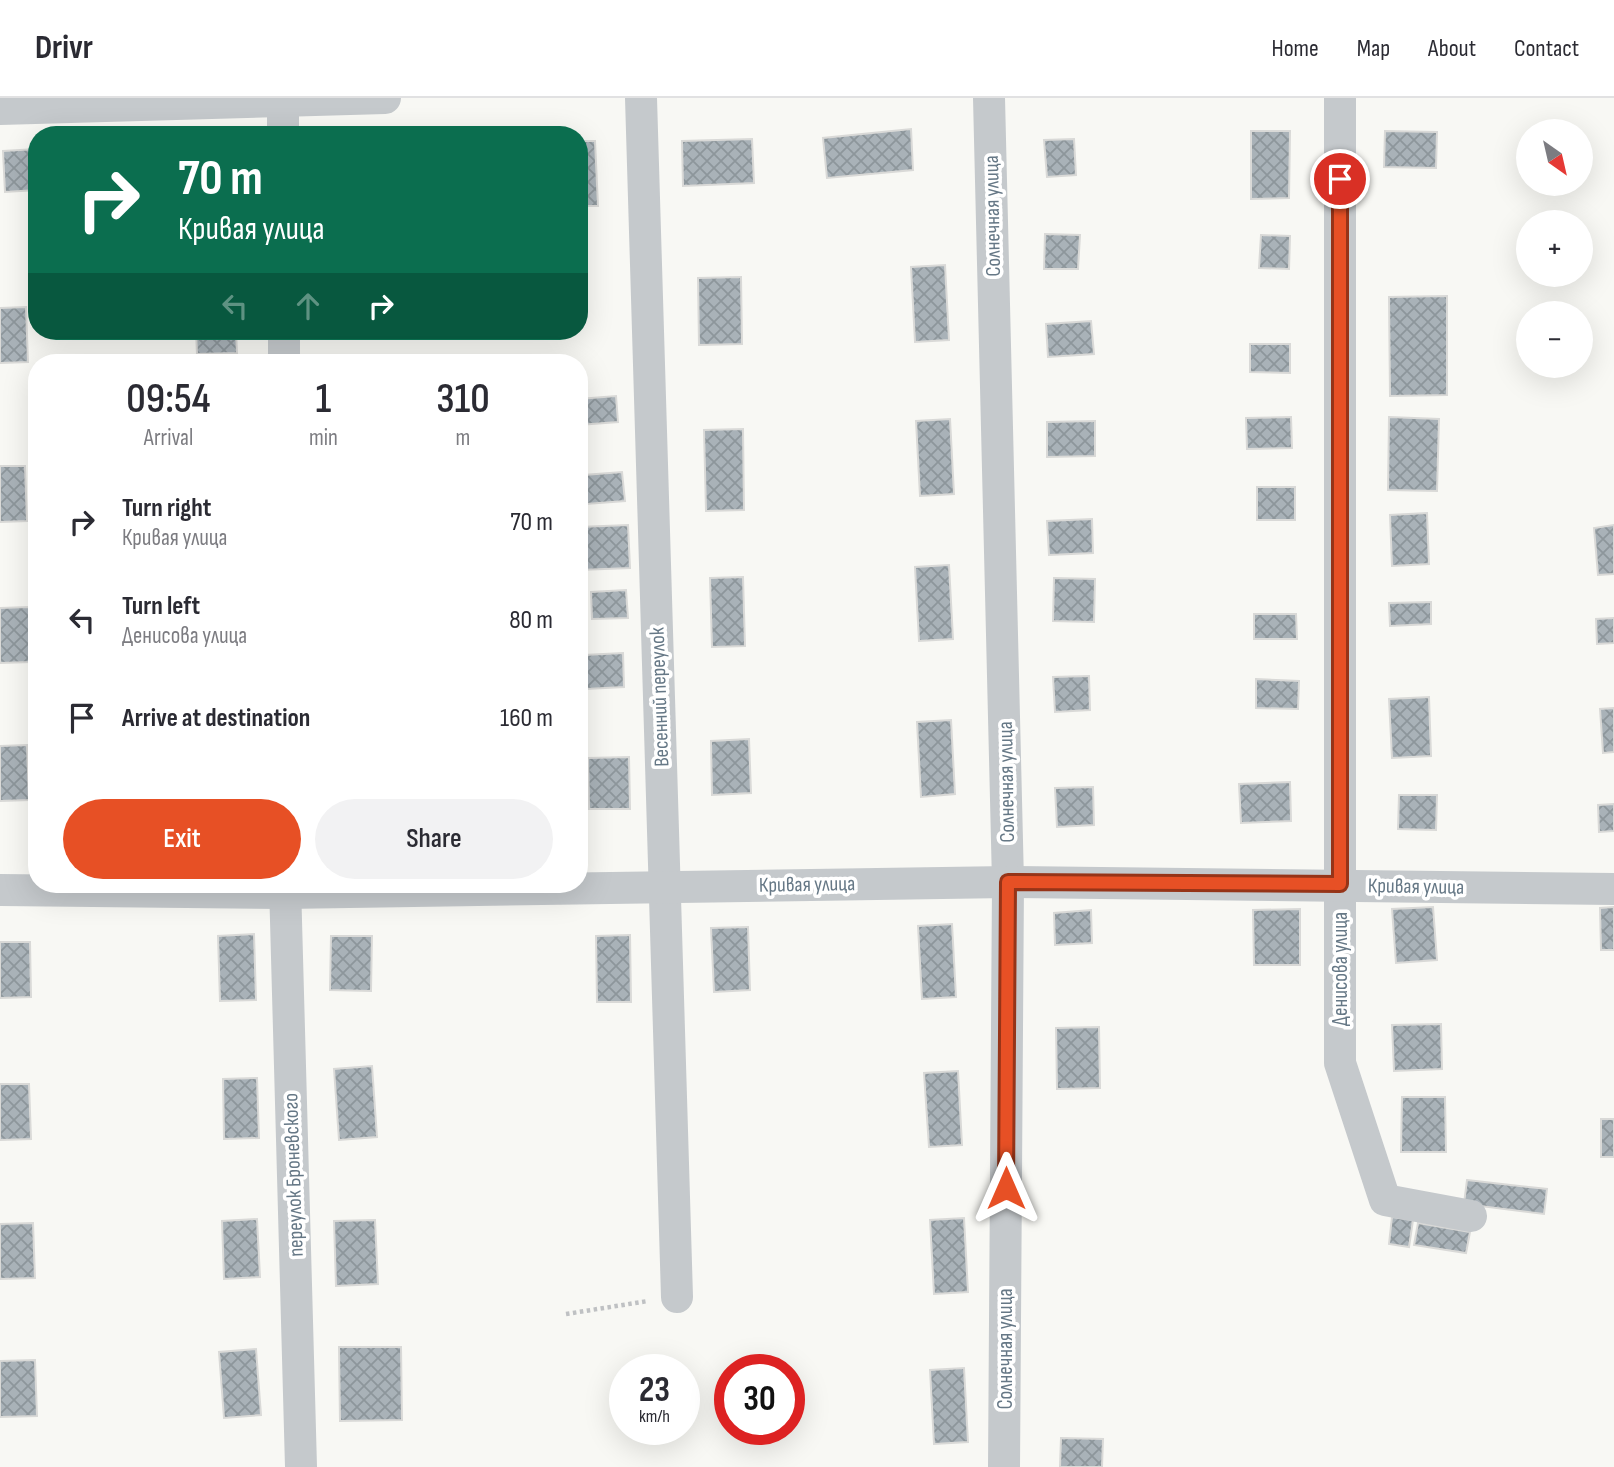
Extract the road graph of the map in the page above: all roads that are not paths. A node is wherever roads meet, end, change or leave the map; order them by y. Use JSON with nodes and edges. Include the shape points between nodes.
{"nodes":[{"id":1,"x":385,"y":98,"type":"edge"},
{"id":2,"x":640,"y":98,"type":"edge"},
{"id":3,"x":989,"y":98,"type":"edge"},
{"id":4,"x":1340,"y":98,"type":"edge"},
{"id":5,"x":112,"y":102,"type":"edge"},
{"id":6,"x":283,"y":102,"type":"junction"},
{"id":7,"x":0,"y":109,"type":"edge"},
{"id":8,"x":283,"y":126,"type":"edge"},
{"id":9,"x":1008,"y":882,"type":"junction"},
{"id":10,"x":1340,"y":884,"type":"junction"},
{"id":11,"x":588,"y":886,"type":"edge"},
{"id":12,"x":664,"y":886,"type":"junction"},
{"id":13,"x":1614,"y":889,"type":"edge"},
{"id":14,"x":0,"y":890,"type":"edge"},
{"id":15,"x":28,"y":890,"type":"edge"},
{"id":16,"x":285,"y":893,"type":"edge"},
{"id":17,"x":1471,"y":1216,"type":"dead end"},
{"id":18,"x":677,"y":1297,"type":"road end"},
{"id":19,"x":301,"y":1467,"type":"edge"},
{"id":20,"x":1004,"y":1467,"type":"edge"}],
"edges":[{"from":1,"to":6,"type":"street"},
{"from":2,"to":12,"type":"street","name":"Весенний переулок"},
{"from":3,"to":9,"type":"street","name":"Солнечная улица"},
{"from":4,"to":10,"type":"street","name":"Денисова улица"},
{"from":5,"to":6,"type":"street"},
{"from":5,"to":7,"type":"street"},
{"from":6,"to":8,"type":"street"},
{"from":9,"to":10,"type":"street","name":"Кривая улица"},
{"from":9,"to":12,"type":"street","name":"Кривая улица"},
{"from":9,"to":20,"type":"street","name":"Солнечная улица"},
{"from":10,"to":13,"type":"street","name":"Кривая улица"},
{"from":10,"to":17,"type":"street","name":"Денисова улица","via":[[1340,1063],[1385,1200]]},
{"from":11,"to":12,"type":"street","name":"Кривая улица"},
{"from":12,"to":18,"type":"street","name":"Весенний переулок"},
{"from":14,"to":15,"type":"street","name":"Кривая улица"},
{"from":16,"to":19,"type":"street","name":"переулок Броневского"}]}
